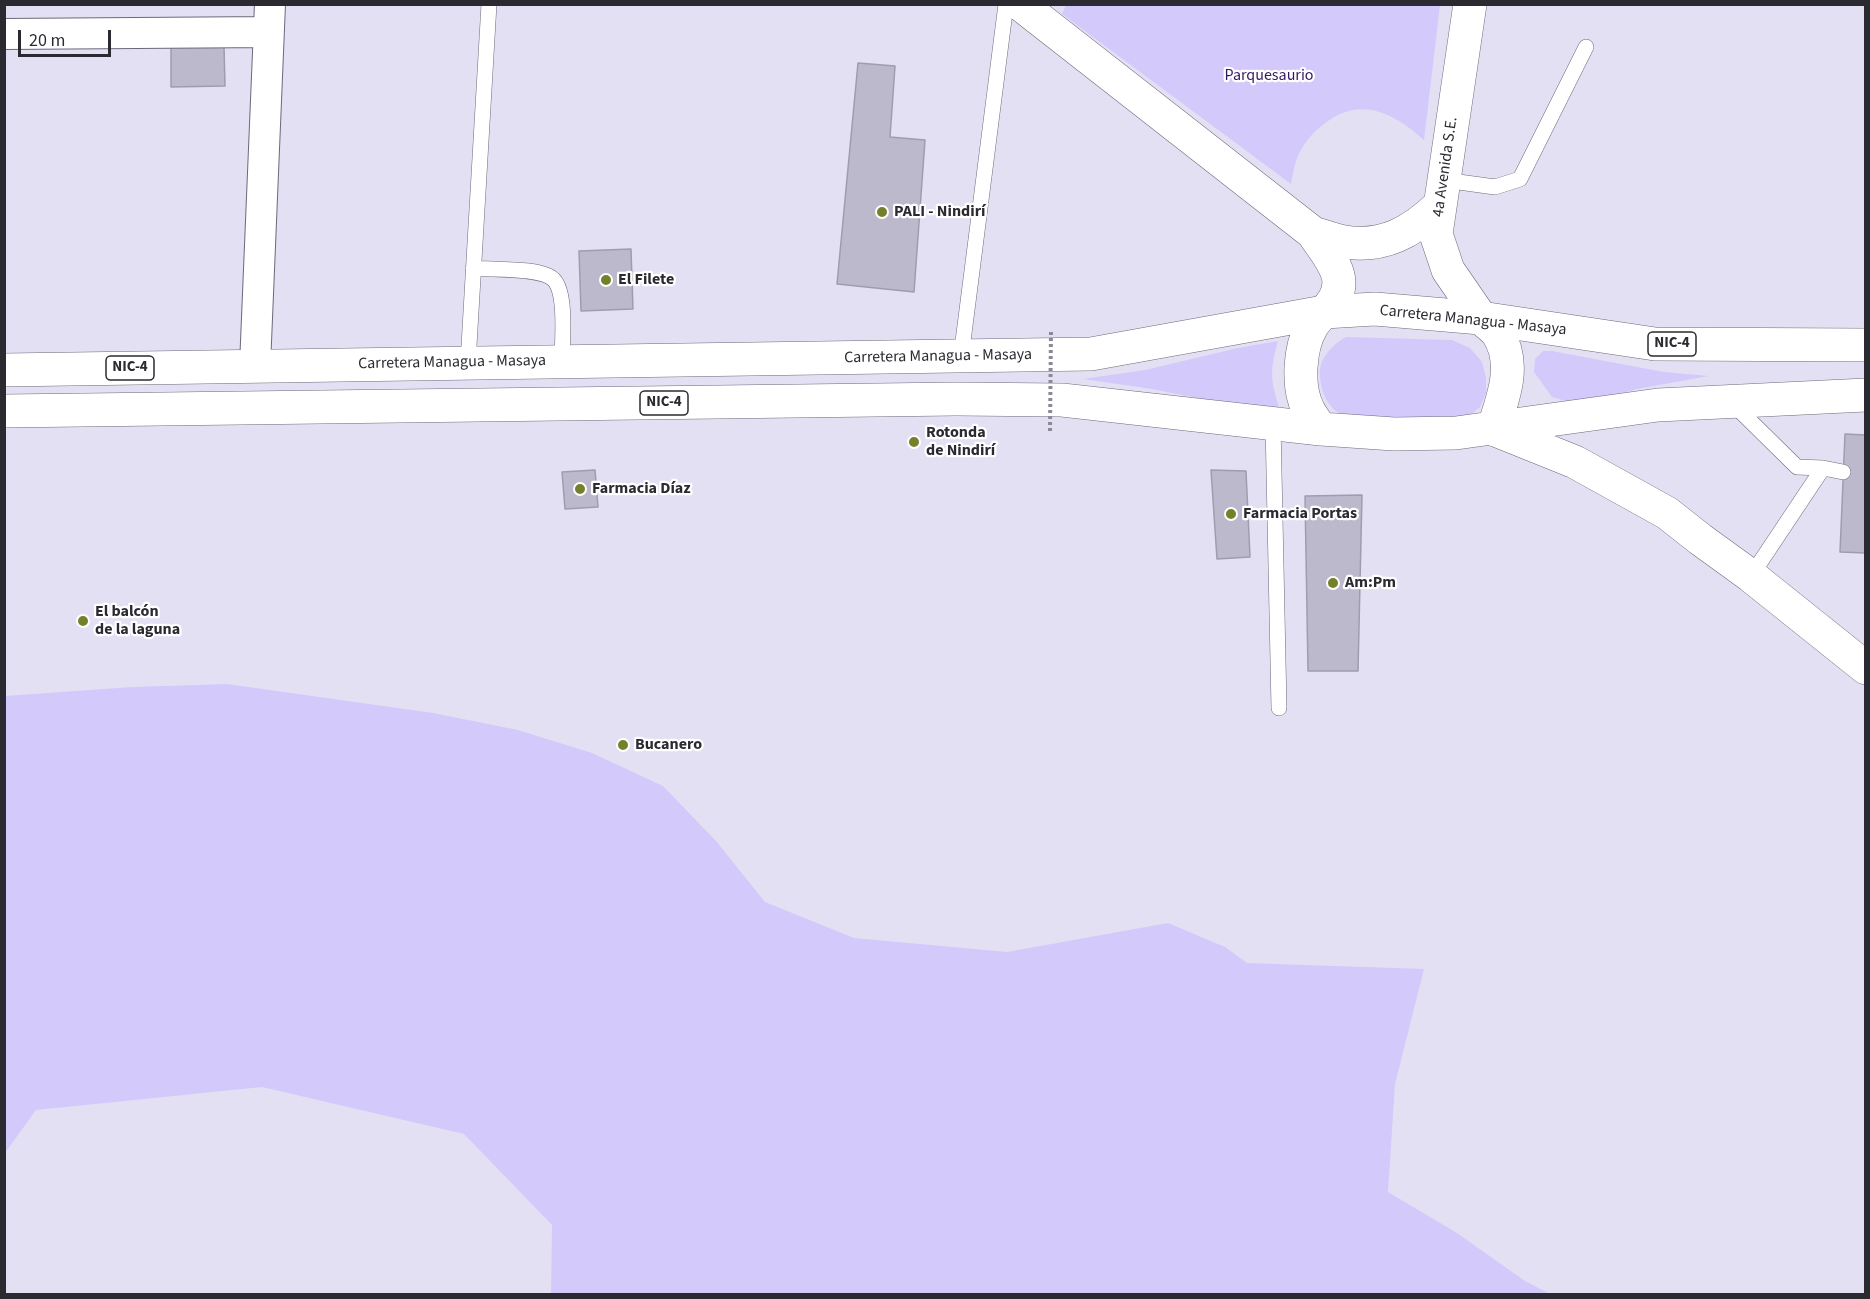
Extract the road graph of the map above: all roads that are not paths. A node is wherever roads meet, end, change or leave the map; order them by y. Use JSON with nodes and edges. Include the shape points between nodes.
{"nodes":[{"id":1,"x":489,"y":4,"type":"edge"},
{"id":2,"x":1006,"y":4,"type":"edge"},
{"id":3,"x":1020,"y":4,"type":"edge"},
{"id":4,"x":1470,"y":4,"type":"edge"},
{"id":5,"x":269,"y":18,"type":"edge"},
{"id":6,"x":4,"y":34,"type":"edge"},
{"id":7,"x":1586,"y":47,"type":"dead end"},
{"id":8,"x":1442,"y":193,"type":"junction"},
{"id":9,"x":1313,"y":233,"type":"junction"},
{"id":10,"x":473,"y":268,"type":"junction"},
{"id":11,"x":1324,"y":312,"type":"junction"},
{"id":12,"x":1481,"y":318,"type":"junction"},
{"id":13,"x":1866,"y":345,"type":"edge"},
{"id":14,"x":961,"y":357,"type":"junction"},
{"id":15,"x":562,"y":362,"type":"junction"},
{"id":16,"x":468,"y":363,"type":"junction"},
{"id":17,"x":255,"y":366,"type":"junction"},
{"id":18,"x":4,"y":370,"type":"edge"},
{"id":19,"x":1866,"y":395,"type":"edge"},
{"id":20,"x":1731,"y":401,"type":"junction"},
{"id":21,"x":4,"y":411,"type":"edge"},
{"id":22,"x":1273,"y":424,"type":"junction"},
{"id":23,"x":1321,"y":429,"type":"junction"},
{"id":24,"x":1493,"y":429,"type":"junction"},
{"id":25,"x":1823,"y":468,"type":"junction"},
{"id":26,"x":1843,"y":472,"type":"dead end"},
{"id":27,"x":1751,"y":576,"type":"junction"},
{"id":28,"x":1866,"y":668,"type":"edge"},
{"id":29,"x":1278,"y":708,"type":"dead end"}],
"edges":[{"from":1,"to":10,"type":"lane"},
{"from":2,"to":14,"type":"lane"},
{"from":3,"to":9,"type":"main road"},
{"from":4,"to":8,"type":"main road","name":"4a Avenida S.E."},
{"from":5,"to":6,"type":"street"},
{"from":5,"to":17,"type":"street"},
{"from":7,"to":8,"type":"lane","via":[[1520,179],[1495,187]]},
{"from":8,"to":9,"type":"main road","via":[[1422,222],[1402,235],[1372,243],[1344,242]]},
{"from":8,"to":12,"type":"main road","name":"4a Avenida S.E.","via":[[1436,234],[1448,270]]},
{"from":9,"to":11,"type":"main road","via":[[1337,269],[1340,285],[1334,302]]},
{"from":10,"to":15,"type":"lane","via":[[537,272],[554,279],[561,291]]},
{"from":10,"to":16,"type":"lane"},
{"from":11,"to":12,"type":"main road","name":"Carretera Managua - Masaya","number":"NIC-4","via":[[1375,309]]},
{"from":11,"to":14,"type":"main road","name":"Carretera Managua - Masaya","number":"NIC-4","via":[[1091,354]]},
{"from":11,"to":23,"type":"main road","via":[[1311,326],[1300,369],[1301,392]]},
{"from":12,"to":13,"type":"main road","name":"Carretera Managua - Masaya","number":"NIC-4","via":[[1655,344]]},
{"from":12,"to":24,"type":"main road","name":"4a Avenida S.E.","via":[[1498,334],[1509,373]]},
{"from":14,"to":15,"type":"main road","name":"Carretera Managua - Masaya","number":"NIC-4"},
{"from":15,"to":16,"type":"main road","name":"Carretera Managua - Masaya","number":"NIC-4"},
{"from":16,"to":17,"type":"main road","name":"Carretera Managua - Masaya","number":"NIC-4"},
{"from":17,"to":18,"type":"main road","name":"Carretera Managua - Masaya","number":"NIC-4"},
{"from":19,"to":20,"type":"main road","number":"NIC-4"},
{"from":20,"to":24,"type":"main road","number":"NIC-4","via":[[1658,405]]},
{"from":20,"to":25,"type":"lane","via":[[1797,467]]},
{"from":21,"to":22,"type":"main road","number":"NIC-4","via":[[1062,400]]},
{"from":22,"to":23,"type":"main road","number":"NIC-4"},
{"from":22,"to":29,"type":"lane"},
{"from":23,"to":24,"type":"main road","number":"NIC-4","via":[[1394,434]]},
{"from":24,"to":27,"type":"main road","via":[[1575,462],[1667,513]]},
{"from":25,"to":26,"type":"lane"},
{"from":25,"to":27,"type":"lane"},
{"from":27,"to":28,"type":"main road"}]}
